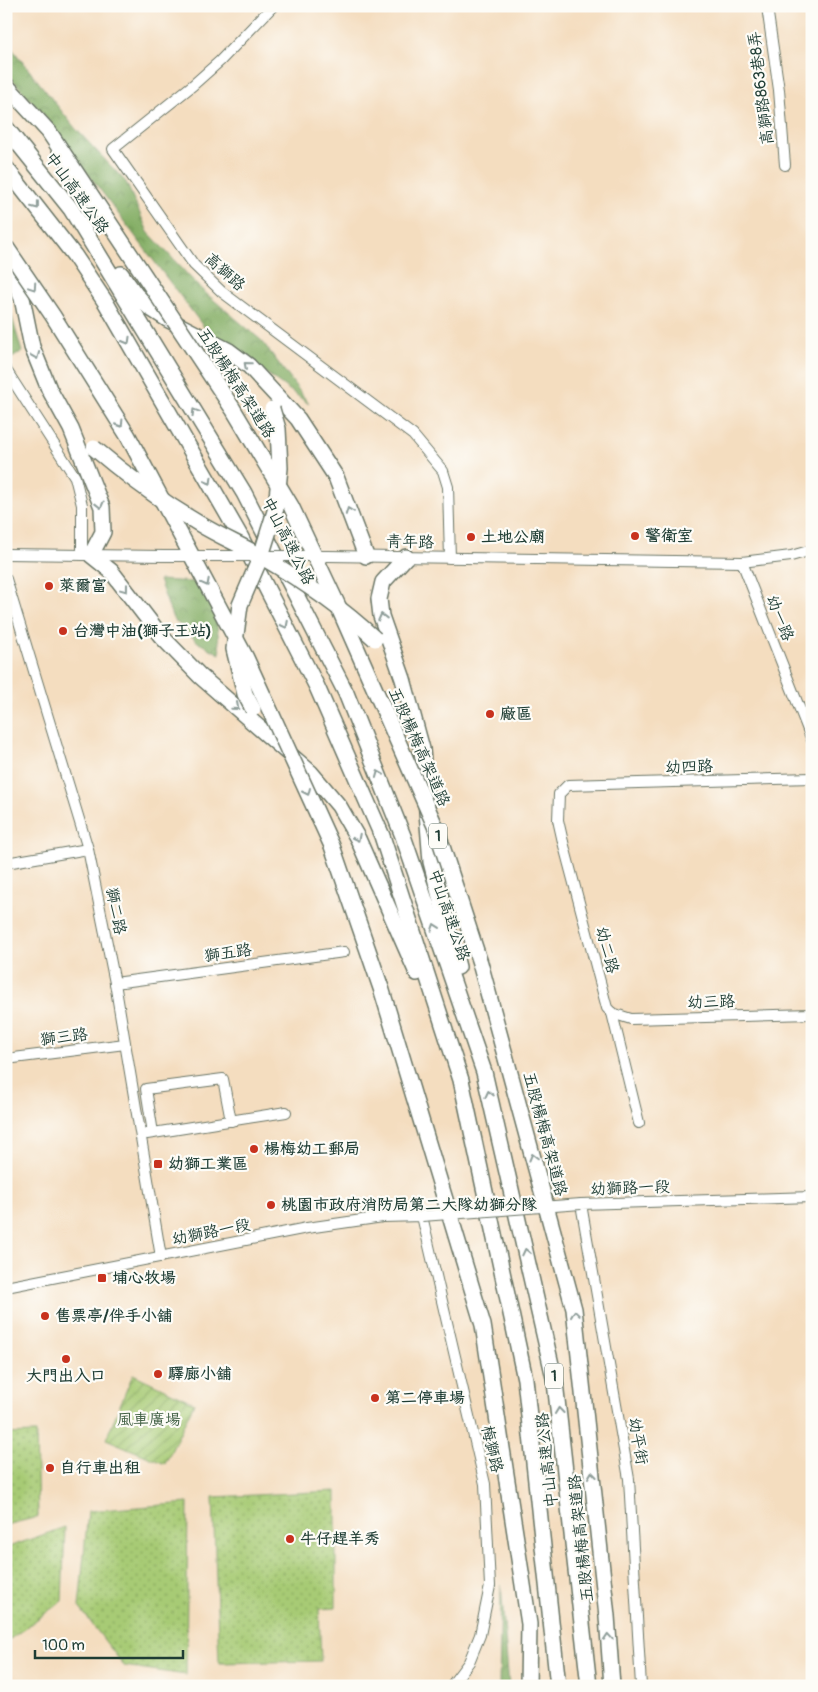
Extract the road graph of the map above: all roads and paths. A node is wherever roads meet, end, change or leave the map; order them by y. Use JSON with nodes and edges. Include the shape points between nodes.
{"nodes":[{"id":1,"x":273,"y":6,"type":"edge"},
{"id":2,"x":772,"y":7,"type":"edge"},
{"id":3,"x":6,"y":85,"type":"edge"},
{"id":4,"x":6,"y":128,"type":"edge"},
{"id":5,"x":785,"y":165,"type":"dead end"},
{"id":6,"x":6,"y":168,"type":"edge"},
{"id":7,"x":71,"y":209,"type":"junction"},
{"id":8,"x":6,"y":247,"type":"edge"},
{"id":9,"x":6,"y":260,"type":"edge"},
{"id":10,"x":6,"y":370,"type":"edge"},
{"id":11,"x":264,"y":382,"type":"junction"},
{"id":12,"x":71,"y":429,"type":"junction"},
{"id":13,"x":812,"y":550,"type":"edge"},
{"id":14,"x":7,"y":553,"type":"edge"},
{"id":15,"x":86,"y":555,"type":"junction"},
{"id":16,"x":261,"y":556,"type":"junction"},
{"id":17,"x":366,"y":556,"type":"junction"},
{"id":18,"x":406,"y":557,"type":"junction"},
{"id":19,"x":450,"y":558,"type":"junction"},
{"id":20,"x":742,"y":562,"type":"junction"},
{"id":21,"x":6,"y":578,"type":"edge"},
{"id":22,"x":403,"y":679,"type":"junction"},
{"id":23,"x":268,"y":736,"type":"junction"},
{"id":24,"x":812,"y":740,"type":"edge"},
{"id":25,"x":812,"y":778,"type":"edge"},
{"id":26,"x":568,"y":785,"type":"joint"},
{"id":27,"x":88,"y":849,"type":"junction"},
{"id":28,"x":6,"y":862,"type":"edge"},
{"id":29,"x":344,"y":952,"type":"dead end"},
{"id":30,"x":115,"y":983,"type":"junction"},
{"id":31,"x":612,"y":1013,"type":"junction"},
{"id":32,"x":812,"y":1014,"type":"edge"},
{"id":33,"x":125,"y":1044,"type":"junction"},
{"id":34,"x":452,"y":1053,"type":"junction"},
{"id":35,"x":6,"y":1060,"type":"edge"},
{"id":36,"x":484,"y":1072,"type":"junction"},
{"id":37,"x":286,"y":1112,"type":"dead end"},
{"id":38,"x":230,"y":1121,"type":"junction"},
{"id":39,"x":639,"y":1123,"type":"dead end"},
{"id":40,"x":153,"y":1133,"type":"junction"},
{"id":41,"x":141,"y":1134,"type":"junction"},
{"id":42,"x":812,"y":1197,"type":"edge"},
{"id":43,"x":581,"y":1204,"type":"junction"},
{"id":44,"x":422,"y":1216,"type":"junction"},
{"id":45,"x":161,"y":1257,"type":"junction"},
{"id":46,"x":6,"y":1287,"type":"edge"},
{"id":47,"x":451,"y":1686,"type":"edge"},
{"id":48,"x":528,"y":1686,"type":"edge"},
{"id":49,"x":558,"y":1686,"type":"edge"},
{"id":50,"x":589,"y":1686,"type":"edge"},
{"id":51,"x":612,"y":1686,"type":"edge"},
{"id":52,"x":641,"y":1686,"type":"edge"}],
"edges":[{"from":1,"to":19,"type":"street","name":"高獅路","via":[[200,79],[113,149],[194,266],[222,292],[414,435],[442,471],[448,487]]},
{"from":2,"to":5,"type":"street","name":"高獅路863巷8弄"},
{"from":51,"to":3,"type":"highway","name":"五股楊梅高架道路","number":"1","one_way":true,"bridge":true,"via":[[574,1308],[480,963],[436,828],[291,506],[233,409],[49,132]]},
{"from":4,"to":7,"type":"highway","name":"中山高速公路","number":"1"},
{"from":6,"to":34,"type":"highway","name":"中山高速公路","number":"1","one_way":true,"via":[[74,255],[106,303],[240,536],[317,687],[382,836]]},
{"from":11,"to":7,"type":"highway","one_way":true,"via":[[229,351],[150,308],[136,295]]},
{"from":36,"to":7,"type":"highway","name":"中山高速公路","number":"1","one_way":true,"via":[[403,836],[346,693],[244,493]]},
{"from":8,"to":48,"type":"highway","one_way":true,"bridge":true,"via":[[53,316],[132,445],[246,658],[332,846],[382,991],[483,1325],[529,1624]]},
{"from":9,"to":12,"type":"highway","one_way":true,"via":[[22,298],[32,347],[49,389]]},
{"from":10,"to":15,"type":"street","via":[[75,477],[82,505]]},
{"from":11,"to":16,"type":"highway","bridge":true,"via":[[278,429],[280,468],[276,508]]},
{"from":17,"to":11,"type":"highway","one_way":true,"via":[[336,477],[298,419]]},
{"from":12,"to":15,"type":"highway","one_way":true,"via":[[102,507],[103,532]]},
{"from":12,"to":16,"type":"highway","bridge":true,"via":[[166,503]]},
{"from":13,"to":20,"type":"street","name":"青年路"},
{"from":14,"to":15,"type":"street","name":"青年路"},
{"from":15,"to":16,"type":"street","name":"青年路","bridge":true},
{"from":15,"to":23,"type":"highway","one_way":true,"via":[[111,571],[161,636],[200,676]]},
{"from":16,"to":17,"type":"street","name":"青年路","bridge":true},
{"from":16,"to":22,"type":"highway","bridge":true,"via":[[348,613],[375,639]]},
{"from":16,"to":23,"type":"highway","bridge":true,"via":[[240,605],[234,650],[245,694]]},
{"from":17,"to":18,"type":"street","name":"青年路"},
{"from":18,"to":19,"type":"street","name":"青年路"},
{"from":22,"to":18,"type":"highway","one_way":true,"via":[[381,616],[379,599],[383,582]]},
{"from":19,"to":20,"type":"street","name":"青年路"},
{"from":20,"to":24,"type":"street","name":"幼一路"},
{"from":21,"to":27,"type":"street","name":"獅二路"},
{"from":22,"to":36,"type":"highway","via":[[422,749],[431,862]]},
{"from":23,"to":34,"type":"highway","one_way":true,"via":[[311,773],[349,822]]},
{"from":25,"to":26,"type":"street","name":"幼四路"},
{"from":26,"to":31,"type":"street","name":"幼二路","via":[[559,794],[558,820],[607,1008]]},
{"from":27,"to":28,"type":"street"},
{"from":27,"to":30,"type":"street","name":"獅二路"},
{"from":29,"to":30,"type":"street","name":"獅五路"},
{"from":30,"to":33,"type":"street","name":"獅二路"},
{"from":31,"to":32,"type":"street","name":"幼三路","via":[[631,1019]]},
{"from":31,"to":39,"type":"street","name":"幼二路"},
{"from":33,"to":35,"type":"street","name":"獅三路"},
{"from":33,"to":41,"type":"street","name":"獅二路"},
{"from":34,"to":49,"type":"highway","name":"中山高速公路","number":"1","via":[[461,1080],[525,1380]]},
{"from":50,"to":36,"type":"highway","name":"中山高速公路","number":"1","one_way":true,"via":[[556,1382]]},
{"from":37,"to":38,"type":"street"},
{"from":38,"to":40,"type":"street"},
{"from":38,"to":40,"type":"street","via":[[223,1079],[146,1089]]},
{"from":40,"to":41,"type":"street"},
{"from":41,"to":45,"type":"street","name":"獅二路"},
{"from":42,"to":43,"type":"street","name":"幼獅路一段"},
{"from":43,"to":44,"type":"street","name":"幼獅路一段","bridge":true},
{"from":43,"to":52,"type":"street","name":"幼平街","via":[[629,1479]]},
{"from":44,"to":45,"type":"street","name":"幼獅路一段","via":[[383,1217],[307,1228]]},
{"from":44,"to":47,"type":"street","name":"梅獅路","via":[[485,1484],[490,1586],[480,1635],[469,1662]]},
{"from":45,"to":46,"type":"street","name":"幼獅路一段"}]}
